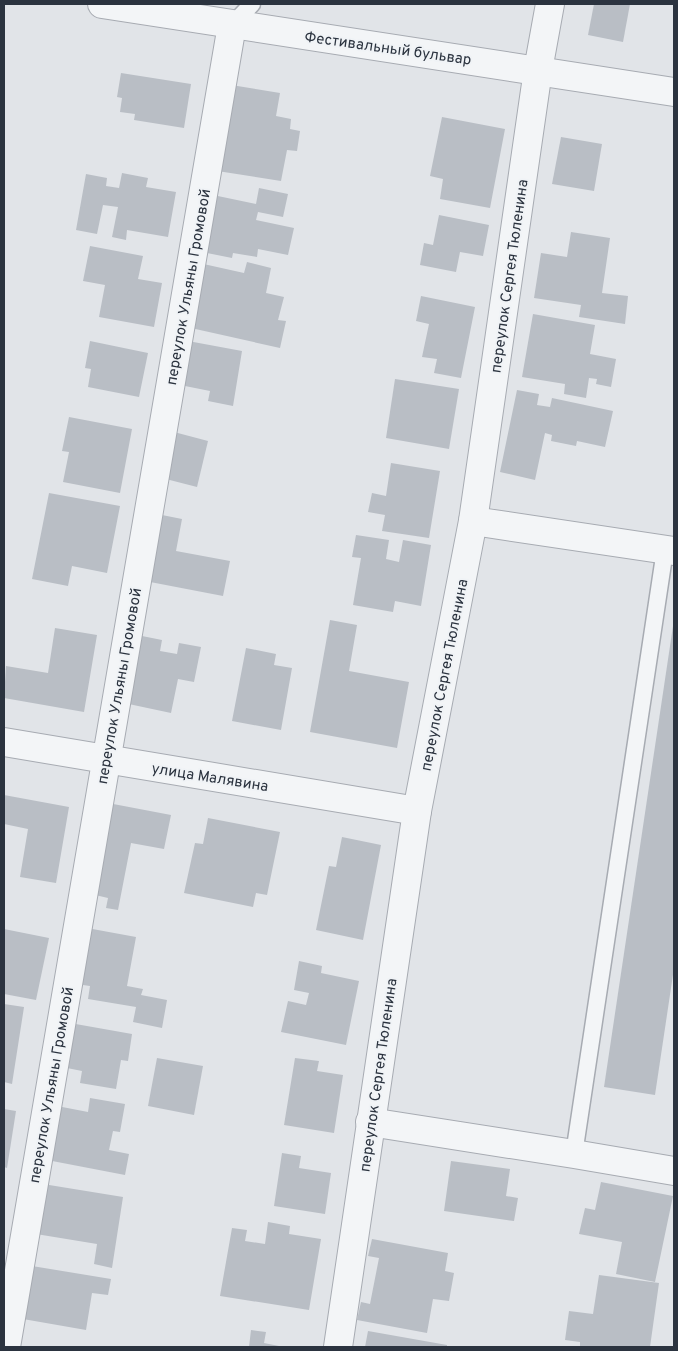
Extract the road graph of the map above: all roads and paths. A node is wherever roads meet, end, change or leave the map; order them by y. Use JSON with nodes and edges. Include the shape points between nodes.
{"nodes":[{"id":1,"x":102,"y":4,"type":"edge"},
{"id":2,"x":252,"y":4,"type":"edge"},
{"id":3,"x":550,"y":4,"type":"edge"},
{"id":4,"x":232,"y":25,"type":"junction"},
{"id":5,"x":538,"y":70,"type":"junction"},
{"id":6,"x":674,"y":92,"type":"edge"},
{"id":7,"x":474,"y":521,"type":"junction"},
{"id":8,"x":670,"y":551,"type":"edge"},
{"id":9,"x":4,"y":742,"type":"edge"},
{"id":10,"x":107,"y":760,"type":"junction"},
{"id":11,"x":417,"y":811,"type":"junction"},
{"id":12,"x":370,"y":1122,"type":"junction"},
{"id":13,"x":574,"y":1154,"type":"junction"},
{"id":14,"x":674,"y":1171,"type":"edge"},
{"id":15,"x":6,"y":1347,"type":"edge"},
{"id":16,"x":338,"y":1347,"type":"edge"}],
"edges":[{"from":1,"to":4,"type":"street","name":"Фестивальный бульвар"},
{"from":2,"to":4,"type":"lane"},
{"from":3,"to":5,"type":"street","name":"переулок Сергея Тюленина"},
{"from":4,"to":5,"type":"street","name":"Фестивальный бульвар"},
{"from":4,"to":10,"type":"street","name":"переулок Ульяны Громовой"},
{"from":5,"to":6,"type":"street","name":"Фестивальный бульвар"},
{"from":5,"to":7,"type":"street","name":"переулок Сергея Тюленина"},
{"from":7,"to":8,"type":"street"},
{"from":7,"to":11,"type":"street","name":"переулок Сергея Тюленина"},
{"from":8,"to":13,"type":"lane"},
{"from":9,"to":10,"type":"street","name":"улица Малявина"},
{"from":10,"to":11,"type":"street","name":"улица Малявина"},
{"from":10,"to":15,"type":"street","name":"переулок Ульяны Громовой"},
{"from":11,"to":12,"type":"street","name":"переулок Сергея Тюленина"},
{"from":12,"to":13,"type":"street"},
{"from":12,"to":16,"type":"street","name":"переулок Сергея Тюленина"},
{"from":13,"to":14,"type":"street"}]}
